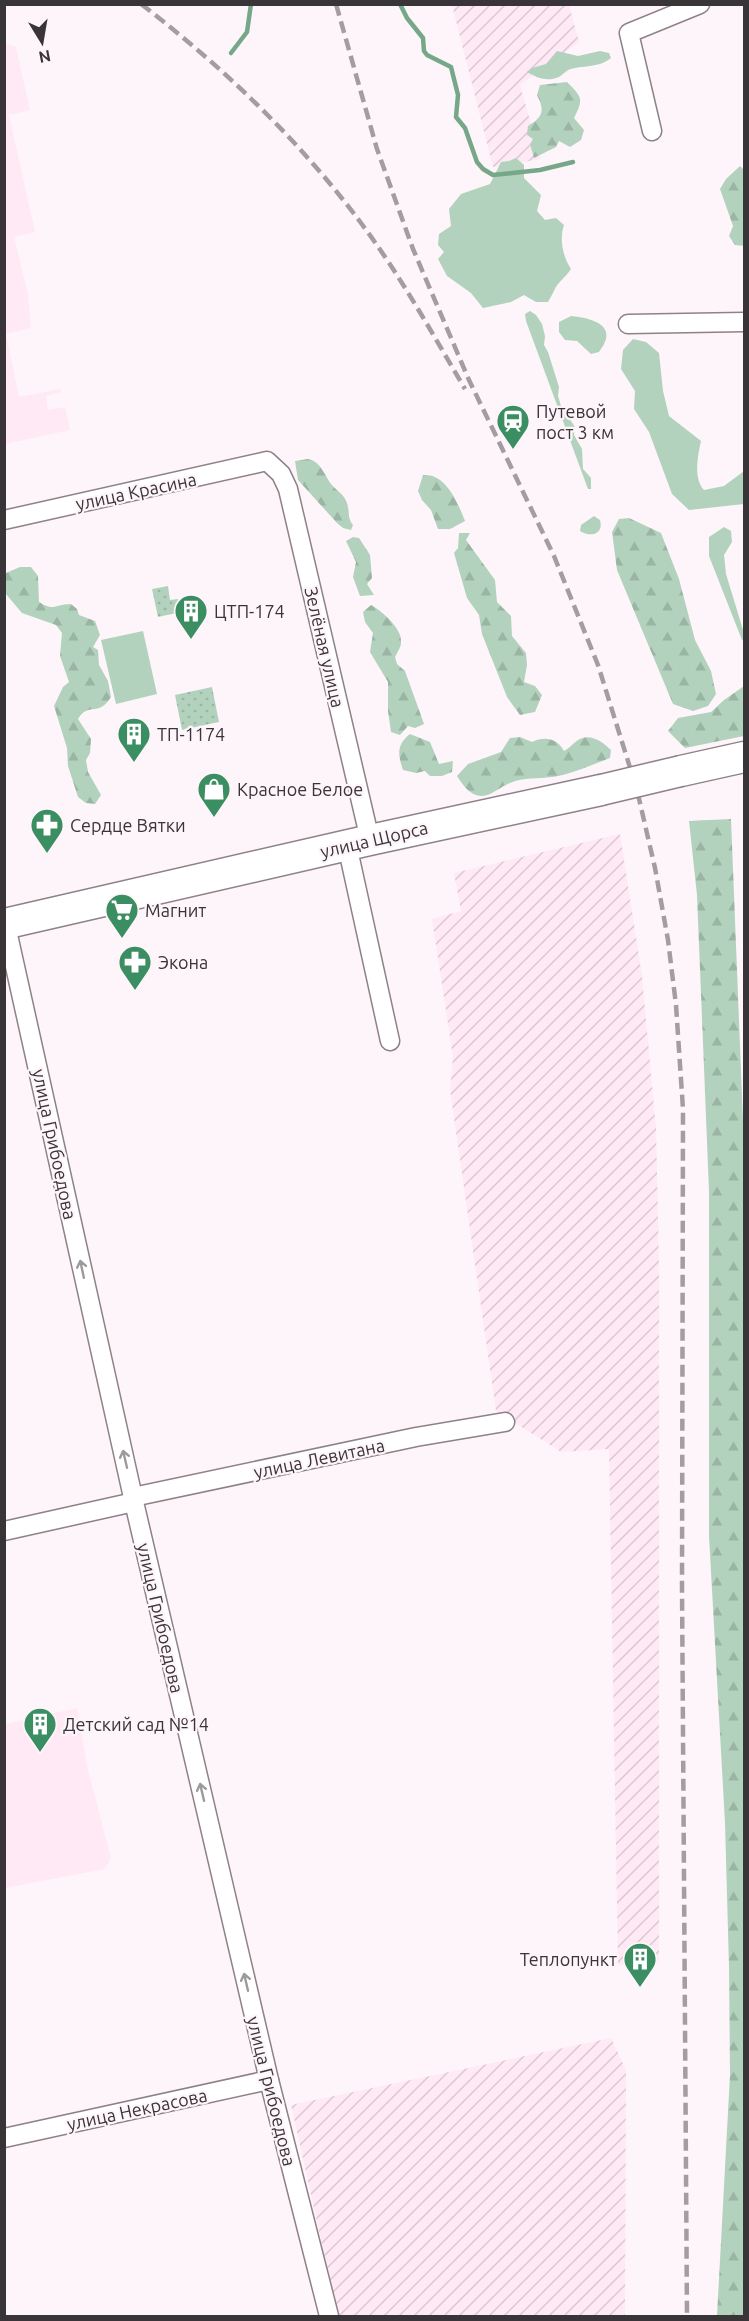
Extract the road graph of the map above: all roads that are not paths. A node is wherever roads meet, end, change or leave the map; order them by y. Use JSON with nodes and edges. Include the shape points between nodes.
{"nodes":[{"id":1,"x":700,"y":4,"type":"edge"},
{"id":2,"x":652,"y":131,"type":"dead end"},
{"id":3,"x":744,"y":322,"type":"edge"},
{"id":4,"x":628,"y":324,"type":"dead end"},
{"id":5,"x":267,"y":462,"type":"joint"},
{"id":6,"x":4,"y":520,"type":"edge"},
{"id":7,"x":744,"y":757,"type":"edge"},
{"id":8,"x":358,"y":843,"type":"junction"},
{"id":9,"x":5,"y":921,"type":"edge"},
{"id":10,"x":390,"y":1041,"type":"dead end"},
{"id":11,"x":505,"y":1422,"type":"dead end"},
{"id":12,"x":134,"y":1500,"type":"junction"},
{"id":13,"x":4,"y":1531,"type":"edge"},
{"id":14,"x":269,"y":2080,"type":"junction"},
{"id":15,"x":4,"y":2138,"type":"edge"},
{"id":16,"x":329,"y":2316,"type":"edge"}],
"edges":[{"from":1,"to":2,"type":"street","via":[[629,33]]},
{"from":3,"to":4,"type":"street"},
{"from":5,"to":6,"type":"street","name":"улица Красина"},
{"from":5,"to":8,"type":"street","name":"Зелёная улица","via":[[281,474],[288,489]]},
{"from":7,"to":8,"type":"main road","name":"улица Щорса","bridge":true},
{"from":8,"to":9,"type":"main road","name":"улица Щорса"},
{"from":8,"to":10,"type":"street","name":"Зелёная улица"},
{"from":12,"to":9,"type":"street","name":"улица Грибоедова","one_way":true},
{"from":11,"to":12,"type":"street","name":"улица Левитана","via":[[416,1437]]},
{"from":12,"to":13,"type":"street","name":"улица Левитана"},
{"from":14,"to":12,"type":"street","name":"улица Грибоедова","one_way":true},
{"from":14,"to":15,"type":"street","name":"улица Некрасова"},
{"from":14,"to":16,"type":"street","name":"улица Грибоедова"}]}
